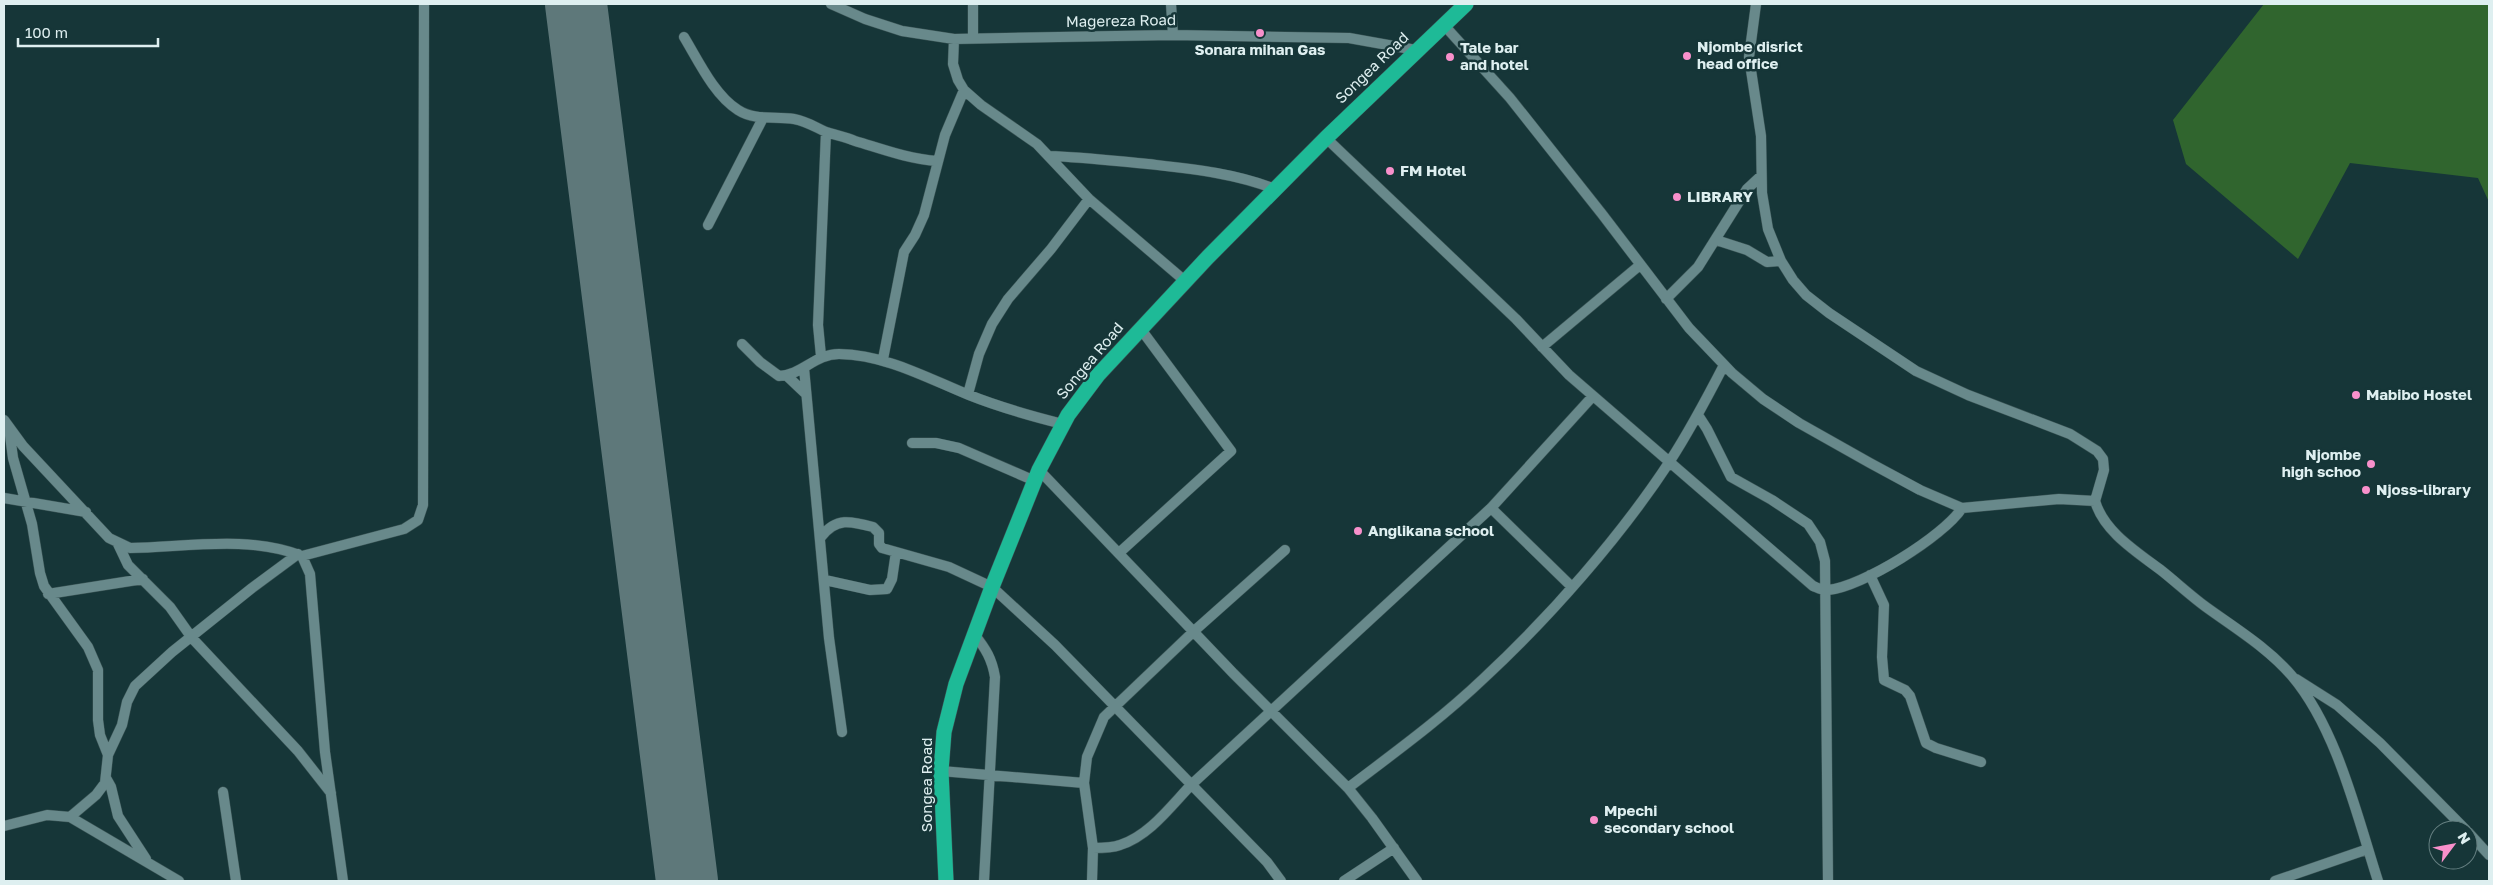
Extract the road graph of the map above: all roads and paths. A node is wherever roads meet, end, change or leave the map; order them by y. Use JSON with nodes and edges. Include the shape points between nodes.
{"nodes":[{"id":1,"x":424,"y":4,"type":"edge"},
{"id":2,"x":831,"y":4,"type":"edge"},
{"id":3,"x":974,"y":4,"type":"edge"},
{"id":4,"x":1171,"y":4,"type":"edge"},
{"id":5,"x":1466,"y":4,"type":"edge"},
{"id":6,"x":1756,"y":4,"type":"edge"},
{"id":7,"x":1443,"y":24,"type":"junction"},
{"id":8,"x":684,"y":36,"type":"dead end"},
{"id":9,"x":1173,"y":36,"type":"junction"},
{"id":10,"x":973,"y":38,"type":"junction"},
{"id":11,"x":954,"y":39,"type":"junction"},
{"id":12,"x":1416,"y":50,"type":"junction"},
{"id":13,"x":964,"y":90,"type":"junction"},
{"id":14,"x":763,"y":118,"type":"junction"},
{"id":15,"x":826,"y":132,"type":"junction"},
{"id":16,"x":1326,"y":138,"type":"junction"},
{"id":17,"x":1049,"y":156,"type":"junction"},
{"id":18,"x":937,"y":161,"type":"junction"},
{"id":19,"x":1761,"y":176,"type":"junction"},
{"id":20,"x":1275,"y":189,"type":"junction"},
{"id":21,"x":1089,"y":199,"type":"junction"},
{"id":22,"x":708,"y":226,"type":"dead end"},
{"id":23,"x":1716,"y":240,"type":"junction"},
{"id":24,"x":1781,"y":261,"type":"junction"},
{"id":25,"x":1640,"y":265,"type":"junction"},
{"id":26,"x":1185,"y":281,"type":"junction"},
{"id":27,"x":1666,"y":299,"type":"junction"},
{"id":28,"x":1140,"y":328,"type":"junction"},
{"id":29,"x":742,"y":344,"type":"dead end"},
{"id":30,"x":1542,"y":347,"type":"junction"},
{"id":31,"x":821,"y":356,"type":"junction"},
{"id":32,"x":883,"y":359,"type":"junction"},
{"id":33,"x":1724,"y":365,"type":"junction"},
{"id":34,"x":804,"y":368,"type":"junction"},
{"id":35,"x":786,"y":376,"type":"junction"},
{"id":36,"x":805,"y":393,"type":"junction"},
{"id":37,"x":968,"y":394,"type":"junction"},
{"id":38,"x":1593,"y":396,"type":"junction"},
{"id":39,"x":1698,"y":415,"type":"junction"},
{"id":40,"x":6,"y":424,"type":"edge"},
{"id":41,"x":1063,"y":424,"type":"junction"},
{"id":42,"x":912,"y":443,"type":"dead end"},
{"id":43,"x":1670,"y":462,"type":"junction"},
{"id":44,"x":1037,"y":476,"type":"junction"},
{"id":45,"x":4,"y":498,"type":"edge"},
{"id":46,"x":26,"y":501,"type":"junction"},
{"id":47,"x":2095,"y":501,"type":"junction"},
{"id":48,"x":1491,"y":508,"type":"junction"},
{"id":49,"x":1962,"y":508,"type":"junction"},
{"id":50,"x":86,"y":512,"type":"junction"},
{"id":51,"x":821,"y":537,"type":"junction"},
{"id":52,"x":118,"y":544,"type":"junction"},
{"id":53,"x":1285,"y":550,"type":"dead end"},
{"id":54,"x":896,"y":552,"type":"junction"},
{"id":55,"x":1119,"y":553,"type":"junction"},
{"id":56,"x":300,"y":555,"type":"junction"},
{"id":57,"x":1870,"y":575,"type":"junction"},
{"id":58,"x":143,"y":579,"type":"junction"},
{"id":59,"x":825,"y":580,"type":"junction"},
{"id":60,"x":1572,"y":586,"type":"junction"},
{"id":61,"x":992,"y":587,"type":"junction"},
{"id":62,"x":1826,"y":591,"type":"junction"},
{"id":63,"x":48,"y":594,"type":"junction"},
{"id":64,"x":1193,"y":632,"type":"junction"},
{"id":65,"x":974,"y":634,"type":"junction"},
{"id":66,"x":192,"y":638,"type":"junction"},
{"id":67,"x":2293,"y":677,"type":"junction"},
{"id":68,"x":1115,"y":707,"type":"junction"},
{"id":69,"x":1272,"y":712,"type":"junction"},
{"id":70,"x":842,"y":732,"type":"dead end"},
{"id":71,"x":108,"y":755,"type":"junction"},
{"id":72,"x":1981,"y":762,"type":"dead end"},
{"id":73,"x":941,"y":771,"type":"junction"},
{"id":74,"x":988,"y":775,"type":"junction"},
{"id":75,"x":106,"y":778,"type":"junction"},
{"id":76,"x":1084,"y":783,"type":"junction"},
{"id":77,"x":1192,"y":785,"type":"junction"},
{"id":78,"x":1348,"y":788,"type":"junction"},
{"id":79,"x":223,"y":792,"type":"dead end"},
{"id":80,"x":331,"y":793,"type":"junction"},
{"id":81,"x":70,"y":817,"type":"junction"},
{"id":82,"x":2456,"y":820,"type":"edge"},
{"id":83,"x":4,"y":826,"type":"edge"},
{"id":84,"x":2478,"y":843,"type":"edge"},
{"id":85,"x":1093,"y":848,"type":"junction"},
{"id":86,"x":1394,"y":848,"type":"junction"},
{"id":87,"x":2368,"y":849,"type":"junction"},
{"id":88,"x":2489,"y":855,"type":"edge"},
{"id":89,"x":149,"y":864,"type":"junction"},
{"id":90,"x":179,"y":881,"type":"edge"},
{"id":91,"x":236,"y":881,"type":"edge"},
{"id":92,"x":343,"y":881,"type":"edge"},
{"id":93,"x":946,"y":881,"type":"edge"},
{"id":94,"x":984,"y":881,"type":"edge"},
{"id":95,"x":1092,"y":881,"type":"edge"},
{"id":96,"x":1281,"y":881,"type":"edge"},
{"id":97,"x":1344,"y":881,"type":"edge"},
{"id":98,"x":1417,"y":881,"type":"edge"},
{"id":99,"x":1828,"y":881,"type":"edge"},
{"id":100,"x":2275,"y":881,"type":"edge"},
{"id":101,"x":2378,"y":881,"type":"edge"}],
"edges":[{"from":1,"to":56,"type":"street","via":[[423,505],[418,520],[404,530]]},
{"from":2,"to":11,"type":"street","name":"Magereza Road","via":[[902,31]]},
{"from":3,"to":10,"type":"street"},
{"from":4,"to":9,"type":"street"},
{"from":5,"to":7,"type":"highway","name":"Songea Road"},
{"from":6,"to":19,"type":"street","via":[[1749,58],[1761,136]]},
{"from":7,"to":12,"type":"highway","name":"Songea Road"},
{"from":7,"to":25,"type":"street","via":[[1510,98]]},
{"from":8,"to":14,"type":"street","via":[[728,102],[744,114]]},
{"from":9,"to":10,"type":"street","name":"Magereza Road"},
{"from":9,"to":12,"type":"street","name":"Magereza Road","via":[[1349,38]]},
{"from":10,"to":11,"type":"street","name":"Magereza Road"},
{"from":11,"to":13,"type":"street","via":[[953,64]]},
{"from":12,"to":16,"type":"highway","name":"Songea Road"},
{"from":13,"to":17,"type":"street"},
{"from":13,"to":18,"type":"street","via":[[944,134]]},
{"from":14,"to":15,"type":"street","via":[[794,119]]},
{"from":14,"to":22,"type":"street"},
{"from":15,"to":18,"type":"street","via":[[908,157]]},
{"from":15,"to":31,"type":"street","via":[[818,325]]},
{"from":16,"to":20,"type":"highway","name":"Songea Road"},
{"from":16,"to":30,"type":"street"},
{"from":17,"to":20,"type":"street","via":[[1088,157],[1220,173]]},
{"from":17,"to":21,"type":"street"},
{"from":18,"to":32,"type":"street","via":[[924,215],[904,252]]},
{"from":19,"to":23,"type":"street","via":[[1746,188]]},
{"from":19,"to":24,"type":"street","via":[[1765,215]]},
{"from":20,"to":26,"type":"highway","name":"Songea Road"},
{"from":21,"to":26,"type":"street"},
{"from":21,"to":37,"type":"street","via":[[1008,299],[992,324],[979,354]]},
{"from":23,"to":24,"type":"street","via":[[1747,250],[1766,262]]},
{"from":23,"to":27,"type":"street","via":[[1698,267]]},
{"from":24,"to":47,"type":"street","via":[[1801,290],[1814,302],[1902,363],[1968,395],[2070,434],[2097,451],[2103,459],[2104,470]]},
{"from":25,"to":27,"type":"street"},
{"from":25,"to":30,"type":"street"},
{"from":26,"to":28,"type":"highway","name":"Songea Road"},
{"from":27,"to":33,"type":"street"},
{"from":28,"to":41,"type":"highway","name":"Songea Road","via":[[1087,388]]},
{"from":28,"to":55,"type":"street","via":[[1231,451]]},
{"from":29,"to":35,"type":"street","via":[[771,371]]},
{"from":30,"to":38,"type":"street"},
{"from":31,"to":32,"type":"street","via":[[836,354]]},
{"from":31,"to":34,"type":"street"},
{"from":32,"to":37,"type":"street"},
{"from":33,"to":39,"type":"street"},
{"from":33,"to":49,"type":"street","via":[[1799,423],[1920,490]]},
{"from":34,"to":35,"type":"street"},
{"from":34,"to":36,"type":"street"},
{"from":35,"to":36,"type":"street"},
{"from":36,"to":51,"type":"street"},
{"from":37,"to":41,"type":"street"},
{"from":38,"to":43,"type":"street"},
{"from":38,"to":48,"type":"street"},
{"from":39,"to":43,"type":"street"},
{"from":39,"to":62,"type":"street","via":[[1732,478],[1811,527],[1826,561]]},
{"from":40,"to":46,"type":"street"},
{"from":40,"to":50,"type":"street"},
{"from":41,"to":44,"type":"highway","name":"Songea Road"},
{"from":42,"to":44,"type":"street","via":[[936,443],[959,448]]},
{"from":43,"to":60,"type":"street","via":[[1633,513]]},
{"from":43,"to":62,"type":"street","via":[[1803,578]]},
{"from":44,"to":55,"type":"street"},
{"from":44,"to":61,"type":"highway","name":"Songea Road"},
{"from":45,"to":46,"type":"street"},
{"from":46,"to":50,"type":"street"},
{"from":46,"to":63,"type":"street","via":[[40,573]]},
{"from":47,"to":49,"type":"street","via":[[2059,499]]},
{"from":47,"to":67,"type":"street","via":[[2102,516],[2125,542],[2273,657]]},
{"from":48,"to":60,"type":"street"},
{"from":48,"to":69,"type":"street"},
{"from":49,"to":57,"type":"street","via":[[1939,532]]},
{"from":50,"to":52,"type":"street","via":[[108,538]]},
{"from":51,"to":54,"type":"street","via":[[836,523],[862,524],[877,529],[882,548]]},
{"from":51,"to":59,"type":"street"},
{"from":52,"to":56,"type":"street","via":[[130,548],[237,544],[287,550]]},
{"from":52,"to":58,"type":"street","via":[[125,560]]},
{"from":53,"to":64,"type":"street"},
{"from":54,"to":59,"type":"street","via":[[887,589],[870,590]]},
{"from":54,"to":61,"type":"street","via":[[962,572]]},
{"from":55,"to":64,"type":"street"},
{"from":56,"to":66,"type":"street","via":[[252,588]]},
{"from":56,"to":80,"type":"street","via":[[310,574]]},
{"from":57,"to":62,"type":"street"},
{"from":57,"to":72,"type":"street","via":[[1884,605],[1884,680],[1910,696],[1926,743]]},
{"from":58,"to":63,"type":"street"},
{"from":58,"to":66,"type":"street","via":[[170,607]]},
{"from":59,"to":70,"type":"street"},
{"from":60,"to":78,"type":"street","via":[[1484,679]]},
{"from":61,"to":65,"type":"highway","name":"Songea Road"},
{"from":61,"to":68,"type":"street"},
{"from":62,"to":99,"type":"street"},
{"from":63,"to":71,"type":"street","via":[[84,640],[96,665],[100,736]]},
{"from":64,"to":68,"type":"street"},
{"from":64,"to":69,"type":"street"},
{"from":65,"to":73,"type":"highway","name":"Songea Road","via":[[956,684],[944,732]]},
{"from":65,"to":74,"type":"street","via":[[987,650],[995,677]]},
{"from":66,"to":71,"type":"street","via":[[156,666],[131,692],[122,725]]},
{"from":66,"to":80,"type":"street","via":[[298,751]]},
{"from":67,"to":82,"type":"street","via":[[2336,705],[2380,743]]},
{"from":67,"to":87,"type":"street","via":[[2329,739]]},
{"from":68,"to":76,"type":"street","via":[[1104,717],[1095,735],[1087,757]]},
{"from":68,"to":77,"type":"street"},
{"from":69,"to":77,"type":"street"},
{"from":69,"to":78,"type":"street"},
{"from":71,"to":75,"type":"street"},
{"from":73,"to":74,"type":"street"},
{"from":73,"to":93,"type":"highway","name":"Songea Road"},
{"from":74,"to":76,"type":"street"},
{"from":74,"to":94,"type":"street"},
{"from":75,"to":81,"type":"street","via":[[101,790]]},
{"from":75,"to":89,"type":"street","via":[[118,816]]},
{"from":76,"to":85,"type":"street"},
{"from":77,"to":85,"type":"street","via":[[1135,838],[1119,846]]},
{"from":77,"to":96,"type":"street","via":[[1267,862]]},
{"from":78,"to":86,"type":"street"},
{"from":79,"to":91,"type":"street"},
{"from":80,"to":92,"type":"street"},
{"from":81,"to":83,"type":"street","via":[[47,815]]},
{"from":81,"to":89,"type":"street"},
{"from":84,"to":88,"type":"street"},
{"from":85,"to":95,"type":"street"},
{"from":86,"to":97,"type":"street"},
{"from":86,"to":98,"type":"street"},
{"from":87,"to":100,"type":"street"},
{"from":87,"to":101,"type":"street"},
{"from":89,"to":90,"type":"street"}]}
